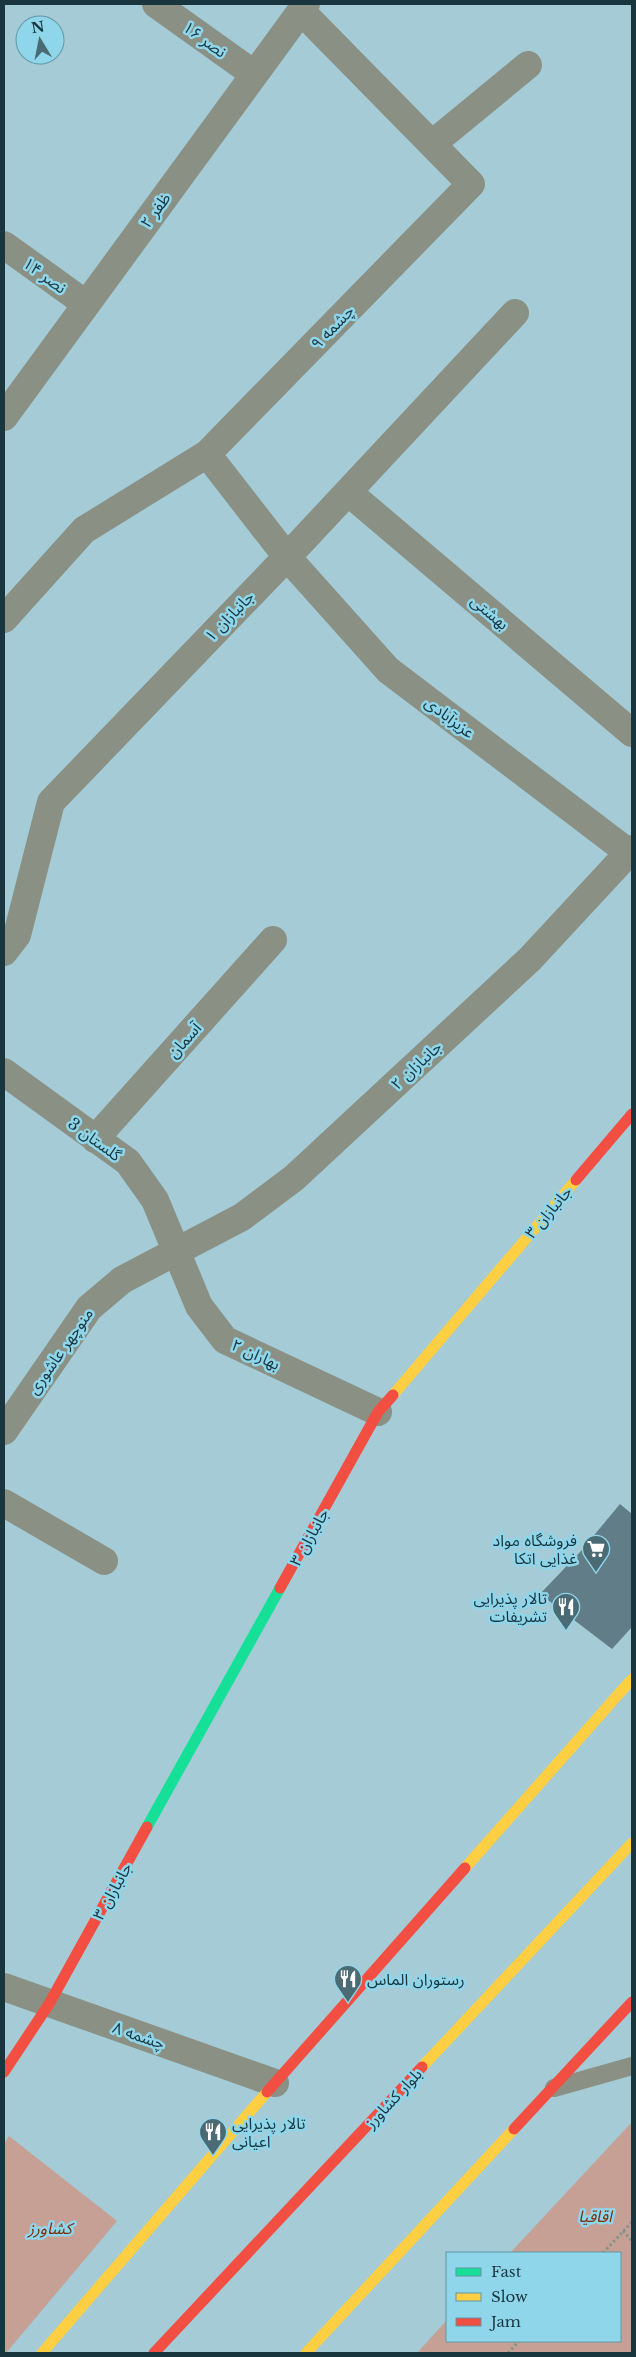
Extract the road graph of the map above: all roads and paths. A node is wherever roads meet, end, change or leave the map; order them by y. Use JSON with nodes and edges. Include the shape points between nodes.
{"nodes":[{"id":1,"x":156,"y":4,"type":"edge"},
{"id":2,"x":303,"y":7,"type":"edge"},
{"id":3,"x":528,"y":66,"type":"dead end"},
{"id":4,"x":254,"y":74,"type":"junction"},
{"id":5,"x":432,"y":144,"type":"junction"},
{"id":6,"x":4,"y":245,"type":"edge"},
{"id":7,"x":86,"y":304,"type":"junction"},
{"id":8,"x":515,"y":314,"type":"dead end"},
{"id":9,"x":4,"y":417,"type":"edge"},
{"id":10,"x":207,"y":454,"type":"junction"},
{"id":11,"x":348,"y":492,"type":"junction"},
{"id":12,"x":287,"y":556,"type":"junction"},
{"id":13,"x":4,"y":619,"type":"edge"},
{"id":14,"x":632,"y":733,"type":"edge"},
{"id":15,"x":631,"y":852,"type":"edge"},
{"id":16,"x":273,"y":940,"type":"dead end"},
{"id":17,"x":4,"y":952,"type":"edge"},
{"id":18,"x":4,"y":1072,"type":"edge"},
{"id":19,"x":632,"y":1114,"type":"edge"},
{"id":20,"x":95,"y":1139,"type":"junction"},
{"id":21,"x":177,"y":1252,"type":"junction"},
{"id":22,"x":378,"y":1412,"type":"junction"},
{"id":23,"x":4,"y":1431,"type":"edge"},
{"id":24,"x":4,"y":1503,"type":"edge"},
{"id":25,"x":104,"y":1561,"type":"dead end"},
{"id":26,"x":632,"y":1679,"type":"edge"},
{"id":27,"x":632,"y":1843,"type":"edge"},
{"id":28,"x":4,"y":1987,"type":"edge"},
{"id":29,"x":632,"y":2002,"type":"edge"},
{"id":30,"x":50,"y":2004,"type":"junction"},
{"id":31,"x":632,"y":2066,"type":"edge"},
{"id":32,"x":4,"y":2072,"type":"edge"},
{"id":33,"x":275,"y":2083,"type":"junction"},
{"id":34,"x":554,"y":2088,"type":"junction"},
{"id":35,"x":632,"y":2222,"type":"edge"},
{"id":36,"x":623,"y":2232,"type":"junction"},
{"id":37,"x":632,"y":2241,"type":"edge"},
{"id":38,"x":604,"y":2252,"type":"edge"},
{"id":39,"x":518,"y":2342,"type":"edge"},
{"id":40,"x":42,"y":2353,"type":"edge"},
{"id":41,"x":154,"y":2353,"type":"edge"},
{"id":42,"x":306,"y":2353,"type":"edge"},
{"id":43,"x":508,"y":2353,"type":"edge"}],
"edges":[{"from":1,"to":4,"type":"street","name":"نصر ۱۶"},
{"from":2,"to":4,"type":"street","name":"ظفر ۲"},
{"from":2,"to":5,"type":"street","name":"چشمه ۹"},
{"from":3,"to":5,"type":"street"},
{"from":4,"to":7,"type":"street","name":"ظفر ۲"},
{"from":5,"to":10,"type":"street","name":"چشمه ۹","via":[[471,184]]},
{"from":6,"to":7,"type":"street","name":"نصر ۱۴"},
{"from":7,"to":9,"type":"street","name":"ظفر ۲"},
{"from":8,"to":11,"type":"street","name":"جانبازان ۱"},
{"from":10,"to":12,"type":"street","name":"عزیزآبادی"},
{"from":10,"to":13,"type":"street","name":"چشمه ۹","via":[[84,530]]},
{"from":11,"to":12,"type":"street","name":"جانبازان ۱"},
{"from":11,"to":14,"type":"street","name":"بهشتی"},
{"from":12,"to":15,"type":"street","name":"عزیزآبادی","via":[[388,670]]},
{"from":12,"to":17,"type":"street","name":"جانبازان ۱","via":[[51,802],[17,934]]},
{"from":15,"to":21,"type":"street","name":"جانبازان ۲","via":[[530,959],[294,1178],[242,1217]]},
{"from":16,"to":20,"type":"street","name":"آسمان"},
{"from":18,"to":20,"type":"street","name":"گلستان 3"},
{"from":19,"to":22,"type":"street","name":"جانبازان ۳"},
{"from":20,"to":21,"type":"street","name":"گلستان 3","via":[[128,1162],[155,1200]]},
{"from":21,"to":22,"type":"street","name":"بهاران ۲","via":[[199,1306],[225,1340]]},
{"from":21,"to":23,"type":"street","name":"منوچهر عاشوری","via":[[122,1280],[89,1308]]},
{"from":22,"to":30,"type":"street","name":"جانبازان ۳"},
{"from":24,"to":25,"type":"street"},
{"from":26,"to":33,"type":"street"},
{"from":27,"to":41,"type":"street","name":"بلوار کشاورز"},
{"from":28,"to":30,"type":"street","name":"چشمه ۸"},
{"from":29,"to":34,"type":"street"},
{"from":30,"to":32,"type":"street","name":"جانبازان ۳"},
{"from":30,"to":33,"type":"street","name":"چشمه ۸"},
{"from":31,"to":34,"type":"lane"},
{"from":33,"to":40,"type":"street"},
{"from":34,"to":42,"type":"street"},
{"from":35,"to":36,"type":"path"},
{"from":36,"to":37,"type":"path"},
{"from":36,"to":38,"type":"path"},
{"from":39,"to":43,"type":"path"}]}
